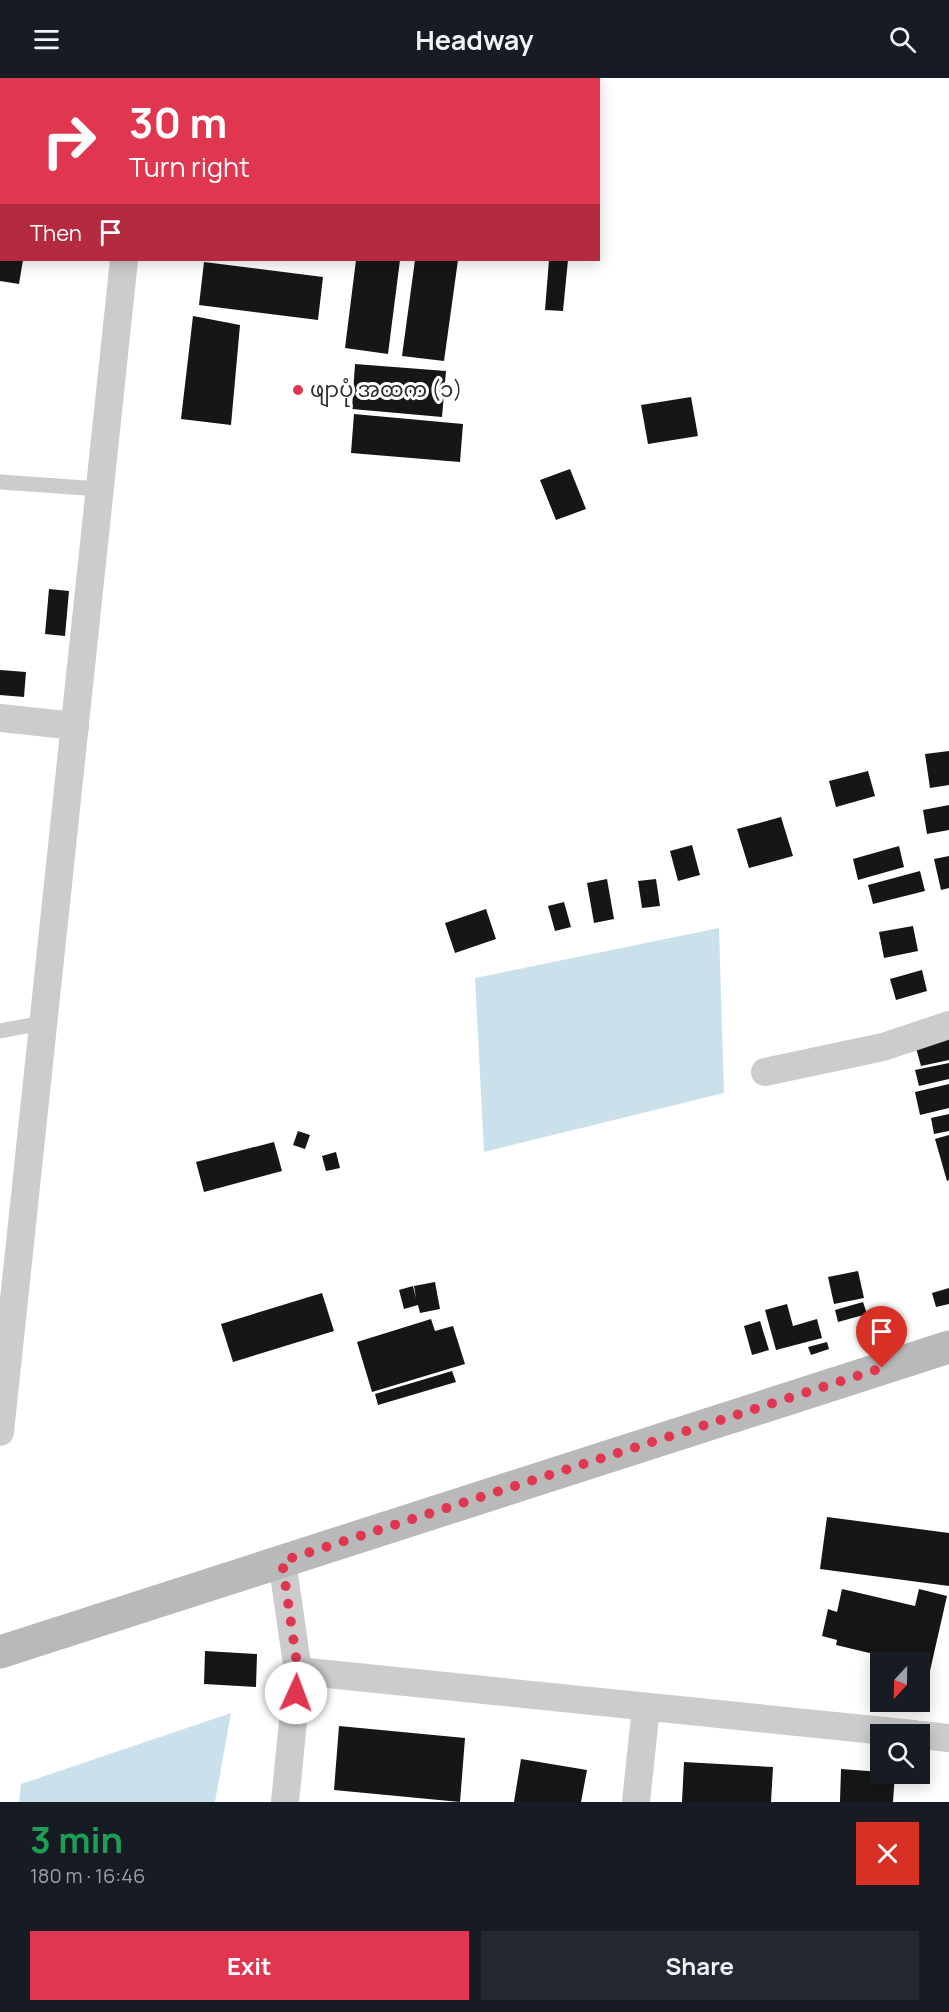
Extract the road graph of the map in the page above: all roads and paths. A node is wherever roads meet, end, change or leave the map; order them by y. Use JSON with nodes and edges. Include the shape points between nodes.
{"nodes":[{"id":1,"x":124,"y":261,"type":"edge"},
{"id":2,"x":0,"y":482,"type":"edge"},
{"id":3,"x":100,"y":489,"type":"junction"},
{"id":4,"x":0,"y":718,"type":"edge"},
{"id":5,"x":75,"y":726,"type":"junction"},
{"id":6,"x":43,"y":1023,"type":"junction"},
{"id":7,"x":949,"y":1025,"type":"edge"},
{"id":8,"x":0,"y":1030,"type":"edge"},
{"id":9,"x":765,"y":1072,"type":"dead end"},
{"id":10,"x":949,"y":1347,"type":"edge"},
{"id":11,"x":0,"y":1431,"type":"edge"},
{"id":12,"x":282,"y":1561,"type":"junction"},
{"id":13,"x":0,"y":1652,"type":"edge"},
{"id":14,"x":298,"y":1671,"type":"junction"},
{"id":15,"x":646,"y":1707,"type":"junction"},
{"id":16,"x":870,"y":1730,"type":"edge"},
{"id":17,"x":930,"y":1736,"type":"edge"},
{"id":18,"x":949,"y":1738,"type":"edge"},
{"id":19,"x":285,"y":1802,"type":"edge"},
{"id":20,"x":636,"y":1802,"type":"edge"}],
"edges":[{"from":1,"to":3,"type":"street"},
{"from":2,"to":3,"type":"lane"},
{"from":3,"to":5,"type":"street"},
{"from":4,"to":5,"type":"street"},
{"from":5,"to":6,"type":"street"},
{"from":6,"to":8,"type":"lane"},
{"from":6,"to":11,"type":"street"},
{"from":7,"to":9,"type":"street","via":[[883,1047]]},
{"from":10,"to":12,"type":"main road"},
{"from":12,"to":13,"type":"main road"},
{"from":12,"to":14,"type":"street"},
{"from":14,"to":15,"type":"street"},
{"from":14,"to":19,"type":"street"},
{"from":15,"to":16,"type":"street"},
{"from":15,"to":20,"type":"street"},
{"from":17,"to":18,"type":"street"}]}
